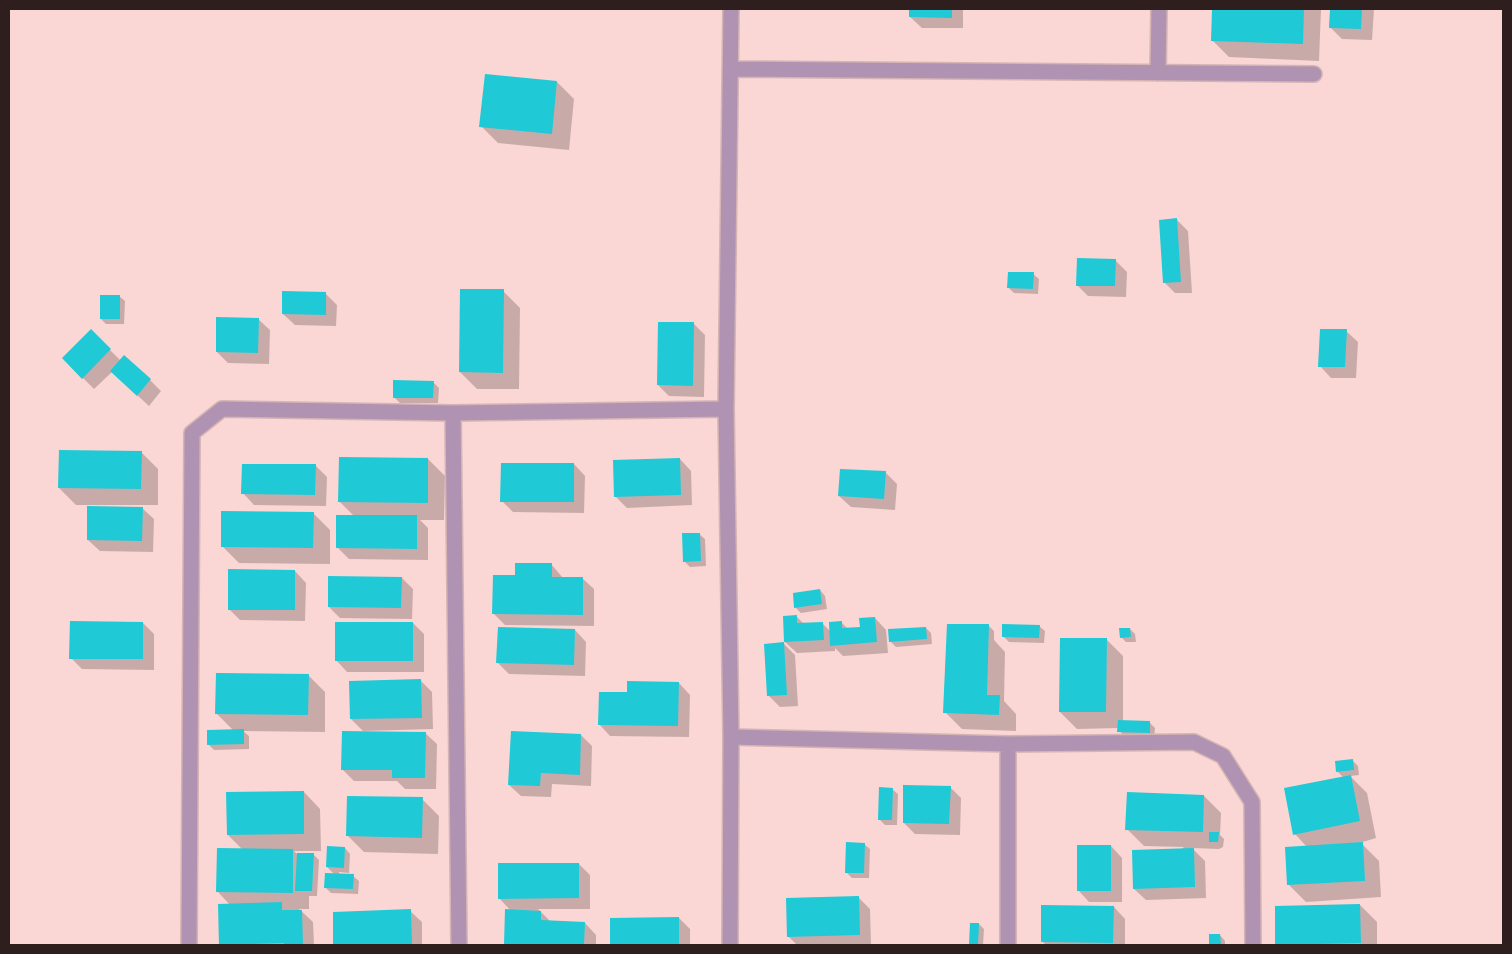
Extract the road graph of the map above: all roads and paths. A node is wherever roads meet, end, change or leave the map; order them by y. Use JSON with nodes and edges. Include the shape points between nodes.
{"nodes":[{"id":1,"x":731,"y":9,"type":"edge"},
{"id":2,"x":1159,"y":9,"type":"edge"},
{"id":3,"x":731,"y":69,"type":"junction"},
{"id":4,"x":1158,"y":73,"type":"junction"},
{"id":5,"x":1314,"y":74,"type":"dead end"},
{"id":6,"x":726,"y":409,"type":"junction"},
{"id":7,"x":453,"y":412,"type":"junction"},
{"id":8,"x":732,"y":737,"type":"junction"},
{"id":9,"x":1008,"y":744,"type":"junction"},
{"id":10,"x":189,"y":945,"type":"edge"},
{"id":11,"x":459,"y":945,"type":"edge"},
{"id":12,"x":730,"y":945,"type":"edge"},
{"id":13,"x":1008,"y":945,"type":"edge"},
{"id":14,"x":1253,"y":945,"type":"edge"}],
"edges":[{"from":1,"to":3,"type":"street"},
{"from":2,"to":4,"type":"street"},
{"from":3,"to":4,"type":"street"},
{"from":3,"to":6,"type":"street"},
{"from":4,"to":5,"type":"street"},
{"from":6,"to":7,"type":"street"},
{"from":6,"to":8,"type":"street"},
{"from":7,"to":10,"type":"street","via":[[222,409],[192,433]]},
{"from":7,"to":11,"type":"street"},
{"from":8,"to":9,"type":"street"},
{"from":8,"to":12,"type":"street"},
{"from":9,"to":13,"type":"street"},
{"from":9,"to":14,"type":"street","via":[[1194,742],[1224,756],[1252,802]]}]}
